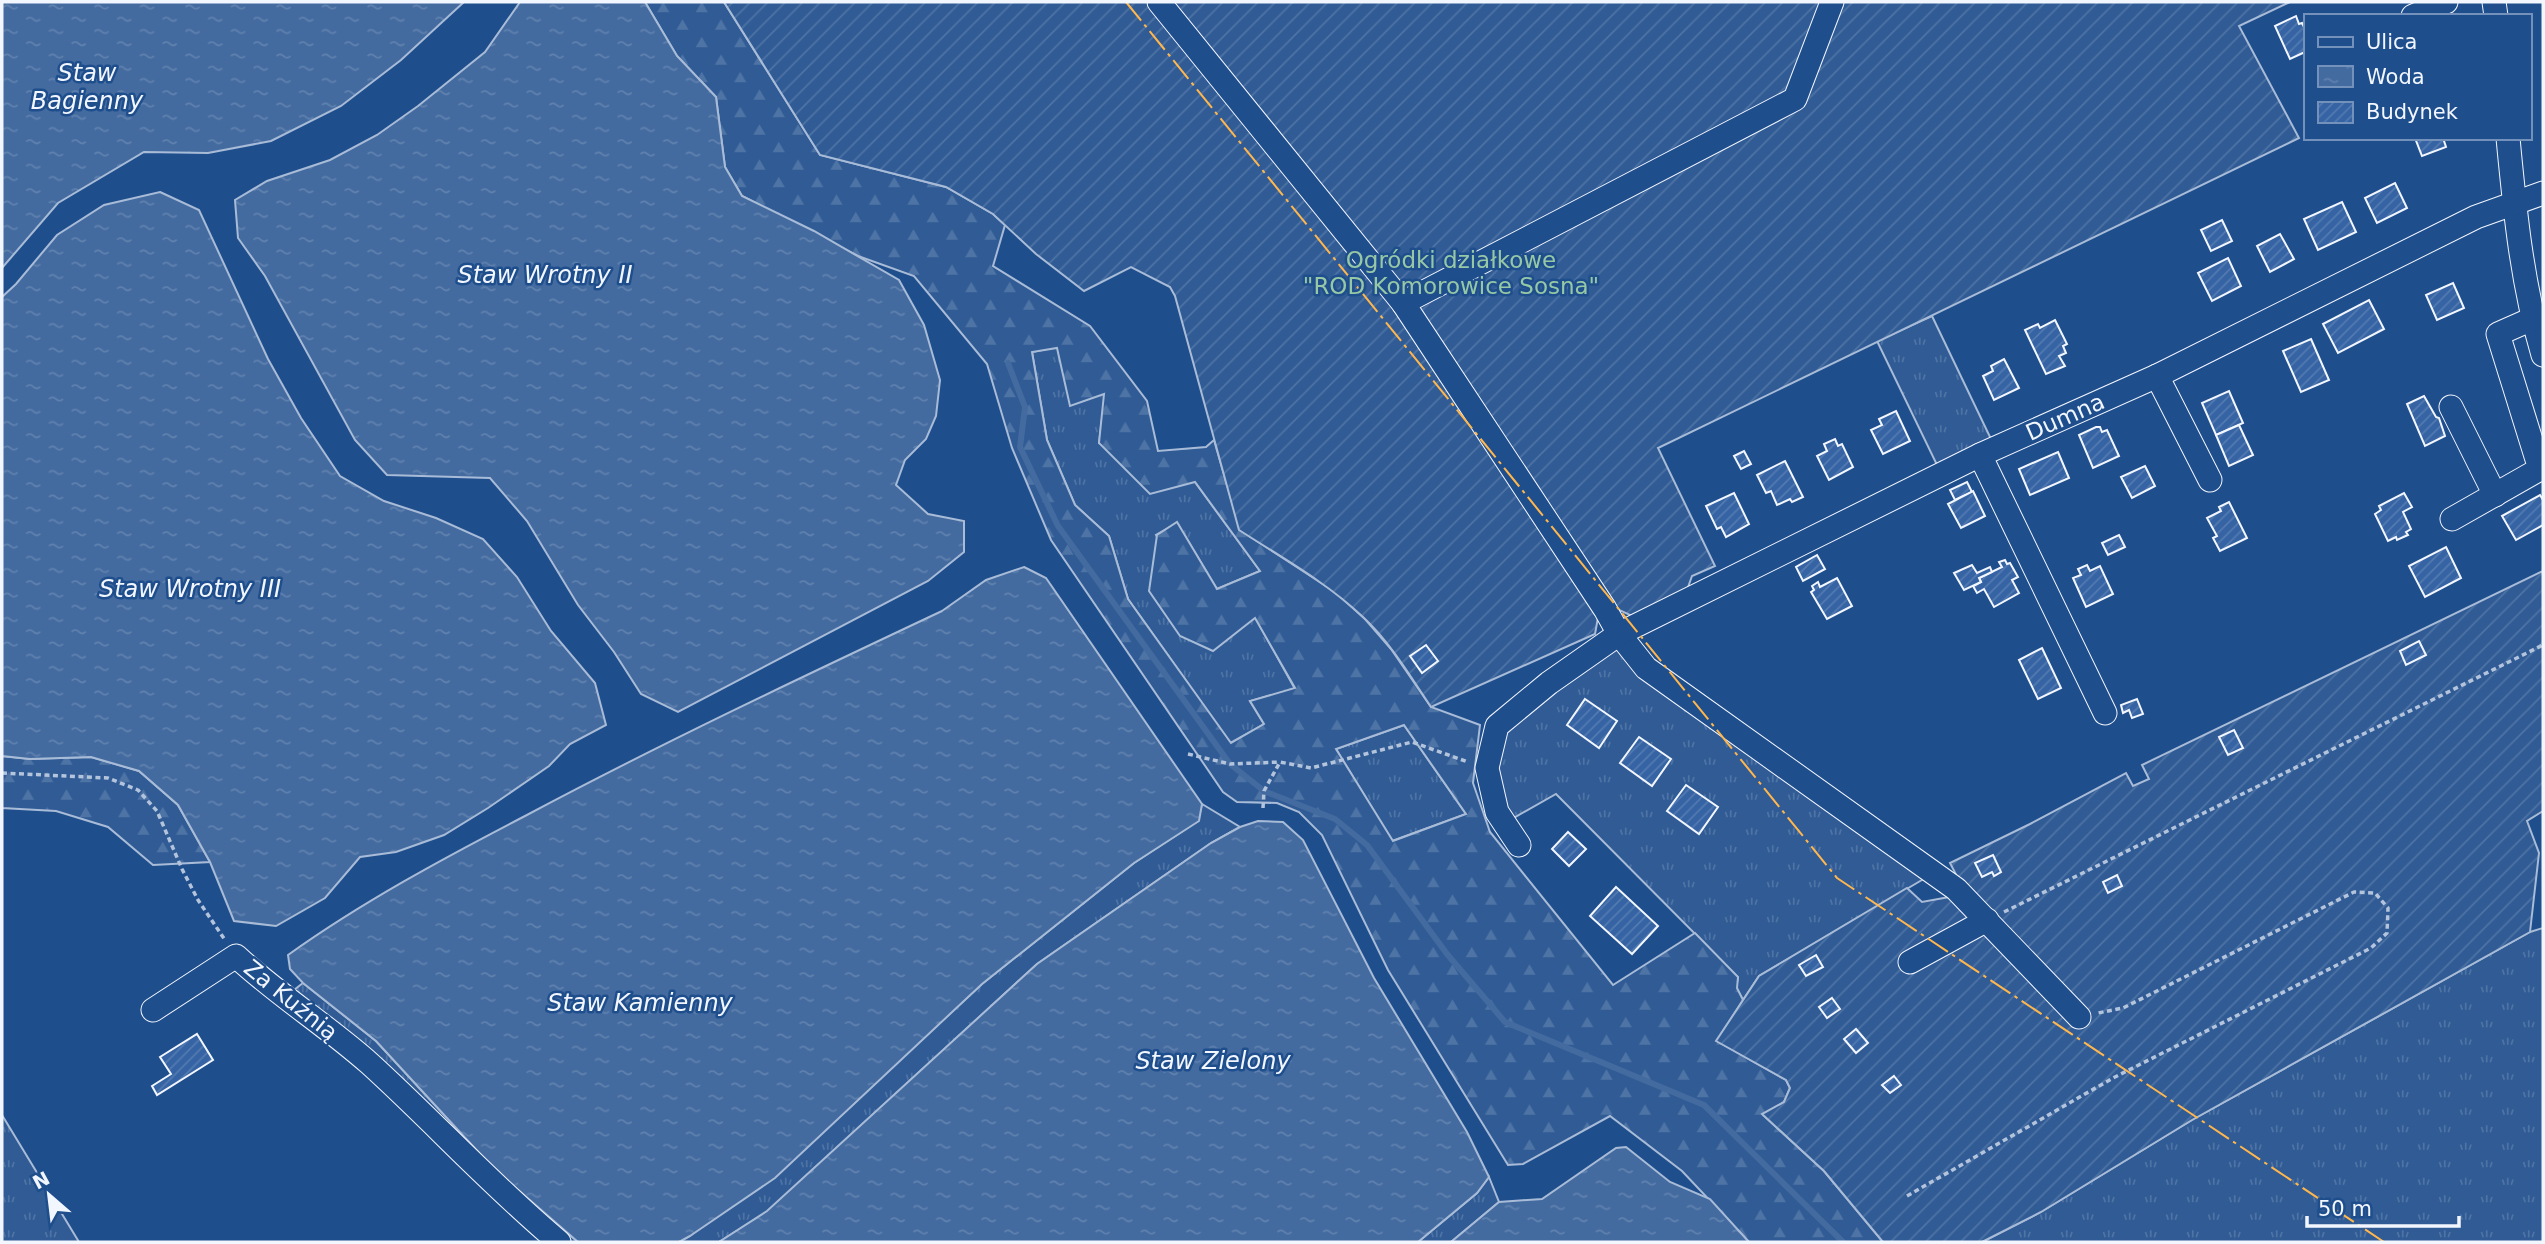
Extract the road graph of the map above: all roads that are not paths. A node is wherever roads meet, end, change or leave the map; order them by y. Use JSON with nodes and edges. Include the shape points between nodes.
{"nodes":[{"id":1,"x":1159,"y":2,"type":"edge"},
{"id":2,"x":1832,"y":2,"type":"edge"},
{"id":3,"x":2446,"y":2,"type":"edge"},
{"id":4,"x":2418,"y":14,"type":"edge"},
{"id":5,"x":2508,"y":140,"type":"edge"},
{"id":6,"x":2543,"y":193,"type":"edge"},
{"id":7,"x":2514,"y":205,"type":"junction"},
{"id":8,"x":1403,"y":303,"type":"junction"},
{"id":9,"x":2532,"y":319,"type":"junction"},
{"id":10,"x":2543,"y":355,"type":"edge"},
{"id":11,"x":2157,"y":376,"type":"junction"},
{"id":12,"x":2451,"y":407,"type":"dead end"},
{"id":13,"x":1980,"y":455,"type":"junction"},
{"id":14,"x":2210,"y":480,"type":"dead end"},
{"id":15,"x":2495,"y":495,"type":"junction"},
{"id":16,"x":2452,"y":519,"type":"dead end"},
{"id":17,"x":1619,"y":634,"type":"junction"},
{"id":18,"x":2105,"y":713,"type":"dead end"},
{"id":19,"x":1519,"y":845,"type":"dead end"},
{"id":20,"x":1987,"y":920,"type":"junction"},
{"id":21,"x":1910,"y":962,"type":"dead end"},
{"id":22,"x":153,"y":1010,"type":"dead end"},
{"id":23,"x":2079,"y":1017,"type":"road end"},
{"id":24,"x":559,"y":1242,"type":"edge"}],
"edges":[{"from":1,"to":8,"type":"street"},
{"from":2,"to":8,"type":"street","via":[[1795,99]]},
{"from":3,"to":4,"type":"street"},
{"from":5,"to":7,"type":"street"},
{"from":6,"to":7,"type":"street","name":"Dumna"},
{"from":7,"to":9,"type":"street"},
{"from":7,"to":11,"type":"street","name":"Dumna","via":[[2476,217]]},
{"from":8,"to":17,"type":"street"},
{"from":9,"to":10,"type":"street"},
{"from":9,"to":15,"type":"street","via":[[2498,334],[2540,469]]},
{"from":11,"to":13,"type":"street","name":"Dumna"},
{"from":11,"to":14,"type":"street"},
{"from":12,"to":15,"type":"street"},
{"from":13,"to":17,"type":"street","name":"Dumna"},
{"from":13,"to":18,"type":"street"},
{"from":15,"to":16,"type":"street"},
{"from":17,"to":19,"type":"street","name":"Dumna","via":[[1497,726],[1487,768],[1497,812]]},
{"from":17,"to":20,"type":"street","via":[[1646,668],[1931,870]]},
{"from":20,"to":21,"type":"street"},
{"from":20,"to":23,"type":"street"},
{"from":22,"to":24,"type":"street","name":"Za Kuźnią","via":[[236,956],[364,1059]]}]}
